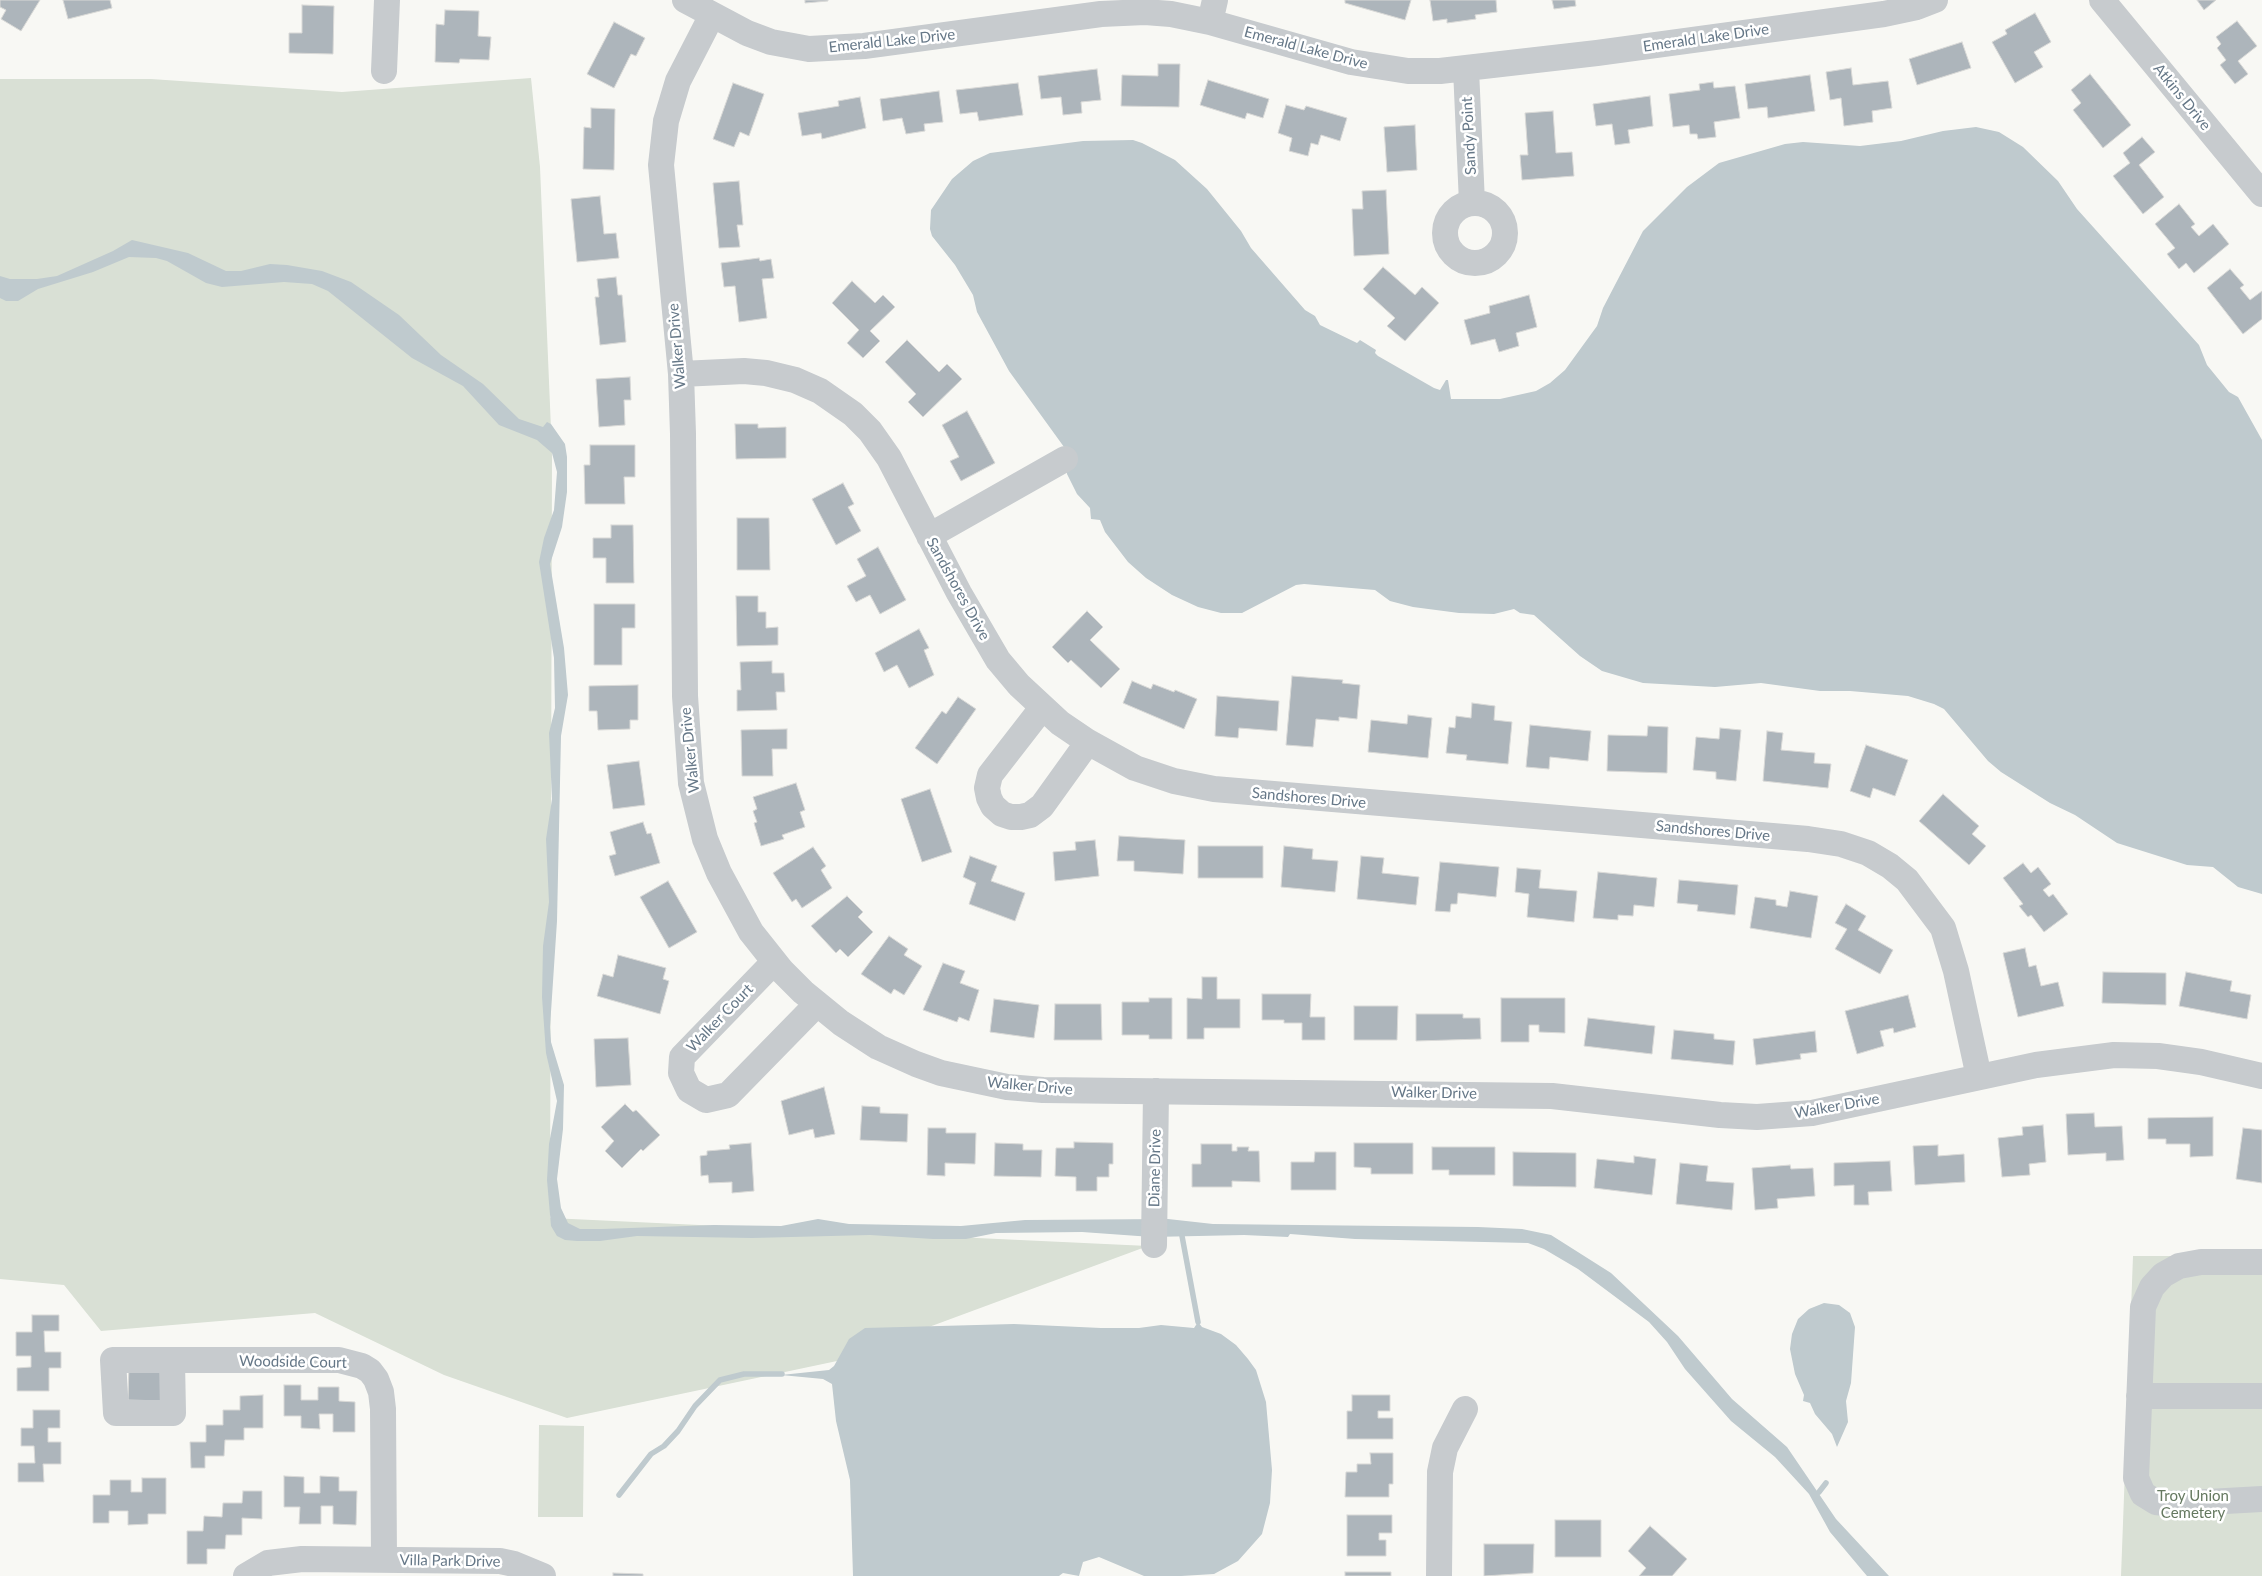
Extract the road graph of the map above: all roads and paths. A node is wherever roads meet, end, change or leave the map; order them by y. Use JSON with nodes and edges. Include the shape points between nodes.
{"nodes":[{"id":1,"x":387,"y":0,"type":"edge"},
{"id":2,"x":686,"y":0,"type":"edge"},
{"id":3,"x":1935,"y":0,"type":"edge"},
{"id":4,"x":2102,"y":0,"type":"edge"},
{"id":5,"x":1212,"y":11,"type":"edge"},
{"id":6,"x":712,"y":15,"type":"junction"},
{"id":7,"x":1466,"y":69,"type":"junction"},
{"id":8,"x":384,"y":71,"type":"dead end"},
{"id":9,"x":2262,"y":194,"type":"edge"},
{"id":10,"x":1472,"y":203,"type":"dead end"},
{"id":11,"x":681,"y":374,"type":"junction"},
{"id":12,"x":1065,"y":459,"type":"dead end"},
{"id":13,"x":929,"y":536,"type":"junction"},
{"id":14,"x":1042,"y":708,"type":"junction"},
{"id":15,"x":1088,"y":742,"type":"junction"},
{"id":16,"x":774,"y":962,"type":"junction"},
{"id":17,"x":816,"y":1004,"type":"junction"},
{"id":18,"x":2262,"y":1076,"type":"edge"},
{"id":19,"x":1980,"y":1077,"type":"junction"},
{"id":20,"x":1156,"y":1090,"type":"junction"},
{"id":21,"x":1154,"y":1245,"type":"dead end"},
{"id":22,"x":2262,"y":1262,"type":"edge"},
{"id":23,"x":172,"y":1361,"type":"junction"},
{"id":24,"x":2139,"y":1396,"type":"junction"},
{"id":25,"x":2262,"y":1396,"type":"edge"},
{"id":26,"x":1465,"y":1409,"type":"dead end"},
{"id":27,"x":2262,"y":1499,"type":"edge"},
{"id":28,"x":384,"y":1560,"type":"junction"},
{"id":29,"x":246,"y":1576,"type":"edge"},
{"id":30,"x":542,"y":1576,"type":"edge"},
{"id":31,"x":1439,"y":1576,"type":"edge"}],
"edges":[{"from":1,"to":8,"type":"street"},
{"from":2,"to":6,"type":"street","name":"Emerald Lake Drive"},
{"from":3,"to":7,"type":"street","name":"Emerald Lake Drive","via":[[1884,14]]},
{"from":4,"to":9,"type":"street","name":"Atkins Drive"},
{"from":5,"to":6,"type":"street","name":"Emerald Lake Drive","via":[[1101,14],[816,50],[771,42]]},
{"from":5,"to":7,"type":"street","name":"Emerald Lake Drive","via":[[1351,62],[1408,71]]},
{"from":6,"to":11,"type":"street","name":"Walker Drive","via":[[678,81],[662,143],[662,196]]},
{"from":7,"to":10,"type":"street","name":"Sandy Point"},
{"from":11,"to":13,"type":"street","name":"Sandshores Drive","via":[[766,373],[795,380],[838,402],[879,442]]},
{"from":11,"to":16,"type":"street","name":"Walker Drive","via":[[685,696],[691,783],[705,839],[719,873],[751,932]]},
{"from":12,"to":13,"type":"street"},
{"from":13,"to":14,"type":"street","name":"Sandshores Drive","via":[[998,660]]},
{"from":14,"to":15,"type":"street","name":"Sandshores Drive"},
{"from":14,"to":15,"type":"street","via":[[990,776],[989,798],[1002,814],[1021,817],[1042,806]]},
{"from":15,"to":19,"type":"street","name":"Sandshores Drive","via":[[1136,768],[1214,790],[1808,839],[1868,852],[1907,880],[1943,928]]},
{"from":16,"to":17,"type":"street","name":"Walker Drive"},
{"from":16,"to":17,"type":"street","name":"Walker Court","via":[[682,1057],[681,1073],[689,1090],[706,1100],[728,1095]]},
{"from":17,"to":20,"type":"street","name":"Walker Drive","via":[[878,1046],[941,1072],[1027,1089]]},
{"from":18,"to":19,"type":"street","name":"Walker Drive","via":[[2201,1062],[2158,1056],[2114,1055],[2036,1065]]},
{"from":19,"to":20,"type":"street","name":"Walker Drive","via":[[1812,1113],[1757,1117],[1712,1115],[1552,1096]]},
{"from":20,"to":21,"type":"street","name":"Diane Drive"},
{"from":22,"to":24,"type":"street","via":[[2200,1262],[2179,1266],[2163,1275],[2152,1287],[2143,1307]]},
{"from":23,"to":23,"type":"street","name":"Woodside Court","via":[[113,1360],[116,1412],[173,1413]]},
{"from":23,"to":28,"type":"street","name":"Woodside Court","via":[[339,1360],[370,1371],[381,1392],[383,1409]]},
{"from":24,"to":25,"type":"street"},
{"from":24,"to":27,"type":"street","via":[[2136,1478],[2144,1494],[2156,1502],[2172,1504]]},
{"from":26,"to":31,"type":"street","via":[[1445,1448],[1440,1472]]},
{"from":28,"to":29,"type":"street","name":"Villa Park Drive","via":[[285,1560],[268,1563]]},
{"from":28,"to":30,"type":"street","name":"Villa Park Drive","via":[[500,1561]]}]}
